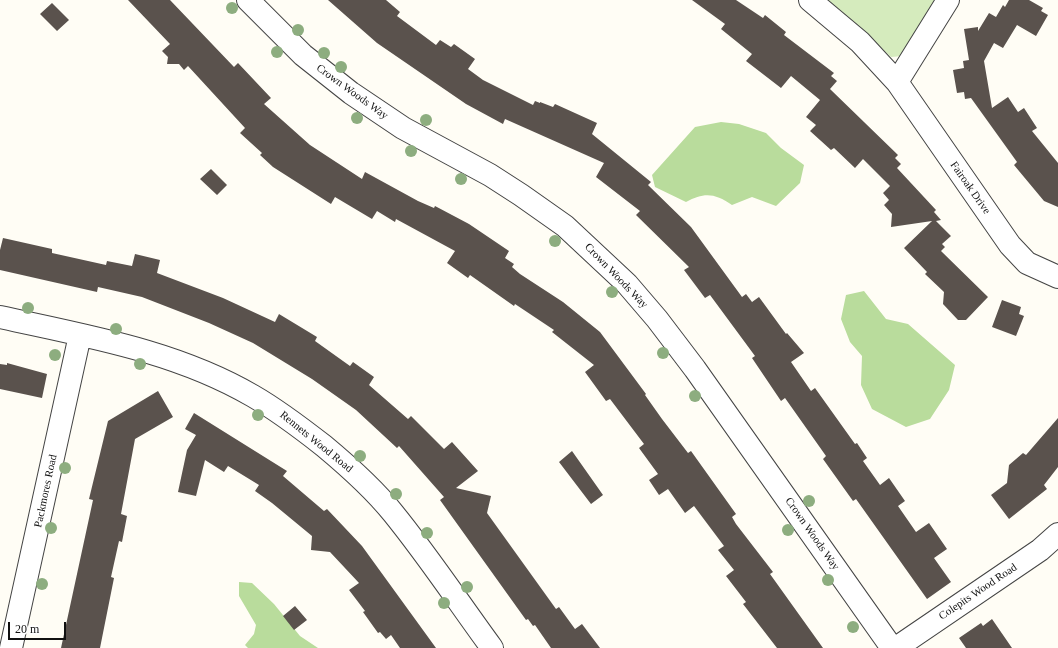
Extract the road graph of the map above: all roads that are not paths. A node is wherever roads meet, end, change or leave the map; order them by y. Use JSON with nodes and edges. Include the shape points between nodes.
{"nodes":[{"id":1,"x":248,"y":0,"type":"edge"},
{"id":2,"x":810,"y":0,"type":"edge"},
{"id":3,"x":948,"y":0,"type":"edge"},
{"id":4,"x":896,"y":82,"type":"junction"},
{"id":5,"x":1058,"y":277,"type":"edge"},
{"id":6,"x":0,"y":317,"type":"edge"},
{"id":7,"x":80,"y":334,"type":"junction"},
{"id":8,"x":1058,"y":534,"type":"edge"},
{"id":9,"x":11,"y":648,"type":"edge"},
{"id":10,"x":492,"y":648,"type":"edge"},
{"id":11,"x":892,"y":648,"type":"edge"},
{"id":12,"x":896,"y":648,"type":"edge"}],
"edges":[{"from":1,"to":11,"type":"street","name":"Crown Woods Way","via":[[304,56],[351,93],[403,128],[490,175],[521,195],[565,226],[627,284],[695,369]]},
{"from":2,"to":4,"type":"street","name":"Fairoak Drive","via":[[860,42]]},
{"from":3,"to":4,"type":"street"},
{"from":4,"to":5,"type":"street","name":"Fairoak Drive","via":[[1010,245],[1027,263]]},
{"from":6,"to":7,"type":"street","name":"Rennets Wood Road"},
{"from":7,"to":9,"type":"street","name":"Packmores Road"},
{"from":7,"to":10,"type":"street","name":"Rennets Wood Road","via":[[118,342],[212,375],[252,395],[291,420],[346,465],[392,512]]},
{"from":8,"to":12,"type":"street","name":"Colepits Wood Road","via":[[1040,550]]}]}
